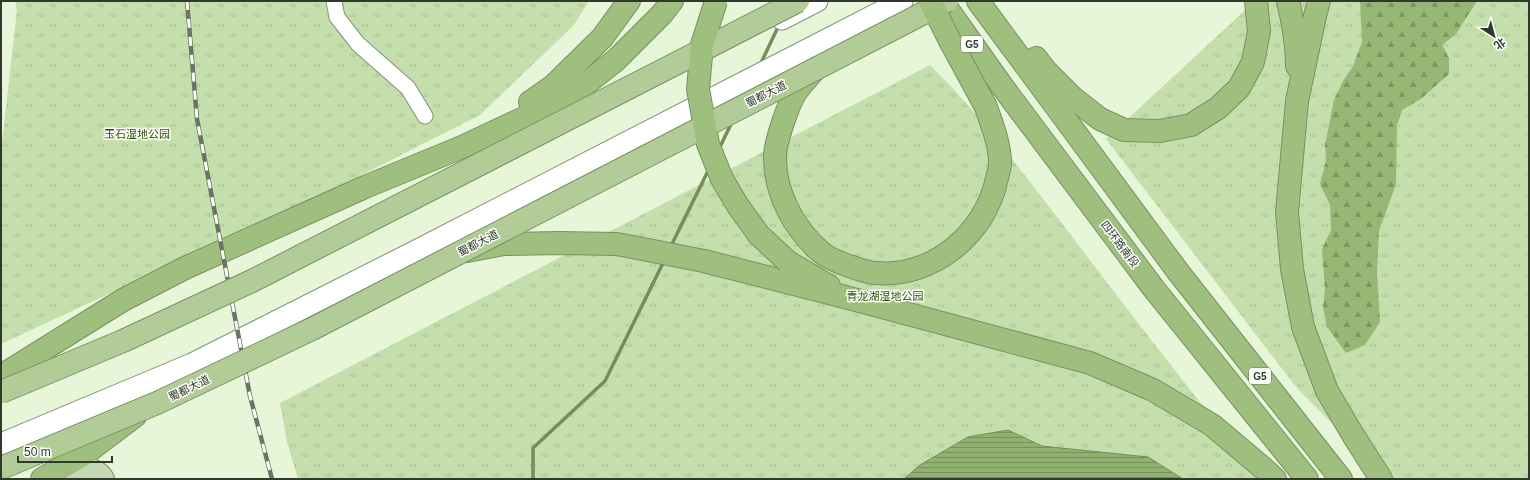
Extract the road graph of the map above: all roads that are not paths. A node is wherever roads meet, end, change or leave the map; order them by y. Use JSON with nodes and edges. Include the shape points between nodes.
{"nodes":[{"id":1,"x":334,"y":1,"type":"edge"},
{"id":2,"x":629,"y":1,"type":"edge"},
{"id":3,"x":672,"y":1,"type":"edge"},
{"id":4,"x":716,"y":1,"type":"edge"},
{"id":5,"x":798,"y":1,"type":"edge"},
{"id":6,"x":817,"y":1,"type":"edge"},
{"id":7,"x":902,"y":1,"type":"edge"},
{"id":8,"x":930,"y":1,"type":"edge"},
{"id":9,"x":935,"y":1,"type":"edge"},
{"id":10,"x":942,"y":1,"type":"edge"},
{"id":11,"x":948,"y":1,"type":"edge"},
{"id":12,"x":978,"y":1,"type":"edge"},
{"id":13,"x":992,"y":1,"type":"edge"},
{"id":14,"x":1256,"y":1,"type":"edge"},
{"id":15,"x":1288,"y":1,"type":"edge"},
{"id":16,"x":1319,"y":1,"type":"edge"},
{"id":17,"x":825,"y":57,"type":"junction"},
{"id":18,"x":1037,"y":70,"type":"junction"},
{"id":19,"x":1297,"y":101,"type":"junction"},
{"id":20,"x":425,"y":116,"type":"dead end"},
{"id":21,"x":462,"y":147,"type":"junction"},
{"id":22,"x":425,"y":259,"type":"junction"},
{"id":23,"x":848,"y":298,"type":"junction"},
{"id":24,"x":1,"y":376,"type":"edge"},
{"id":25,"x":1,"y":392,"type":"edge"},
{"id":26,"x":1,"y":403,"type":"edge"},
{"id":27,"x":1,"y":444,"type":"edge"},
{"id":28,"x":1,"y":468,"type":"edge"},
{"id":29,"x":42,"y":479,"type":"edge"},
{"id":30,"x":103,"y":479,"type":"edge"},
{"id":31,"x":1275,"y":479,"type":"edge"},
{"id":32,"x":1307,"y":479,"type":"edge"},
{"id":33,"x":1341,"y":479,"type":"edge"},
{"id":34,"x":1381,"y":479,"type":"edge"}],
"edges":[{"from":1,"to":20,"type":"street","via":[[337,17],[358,44],[408,88]]},
{"from":2,"to":21,"type":"highway","via":[[602,38],[553,86]]},
{"from":3,"to":21,"type":"highway","via":[[616,60],[578,90],[526,118]]},
{"from":4,"to":23,"type":"highway","bridge":true,"via":[[702,45],[698,89],[708,144],[722,179],[759,235],[788,262]]},
{"from":5,"to":25,"type":"highway","bridge":true,"via":[[252,281],[123,341]]},
{"from":6,"to":26,"type":"main road","via":[[345,244],[167,332]]},
{"from":7,"to":27,"type":"main road","via":[[192,364]]},
{"from":8,"to":17,"type":"highway","bridge":true,"via":[[986,107],[997,140],[1000,163],[987,210],[970,235],[951,251],[926,265],[902,272],[875,273],[850,267],[823,254],[787,210],[777,180],[775,155],[782,125],[795,94]]},
{"from":9,"to":17,"type":"highway"},
{"from":10,"to":32,"type":"highway","name":"四环路南段","number":"G5","via":[[1154,290]]},
{"from":11,"to":28,"type":"highway","name":"蜀都大道","bridge":true,"via":[[312,329],[158,403]]},
{"from":12,"to":18,"type":"highway","number":"G5"},
{"from":13,"to":18,"type":"highway"},
{"from":14,"to":18,"type":"highway","via":[[1259,31],[1253,62],[1239,88],[1218,108],[1190,125],[1160,131],[1124,130],[1100,119]]},
{"from":15,"to":19,"type":"highway","via":[[1297,55]]},
{"from":16,"to":19,"type":"highway"},
{"from":17,"to":22,"type":"highway"},
{"from":18,"to":33,"type":"highway","number":"G5","via":[[1179,273]]},
{"from":19,"to":34,"type":"highway","via":[[1287,212],[1292,269],[1303,327],[1327,391]]},
{"from":21,"to":24,"type":"highway","via":[[365,187],[185,268],[123,300]]},
{"from":22,"to":23,"type":"highway","via":[[504,244],[617,244],[704,261]]},
{"from":22,"to":29,"type":"highway","via":[[178,387],[86,453]]},
{"from":23,"to":31,"type":"highway","via":[[1090,362],[1153,390],[1212,425]]},
{"from":29,"to":30,"type":"main road","via":[[86,469],[94,471]]}]}
